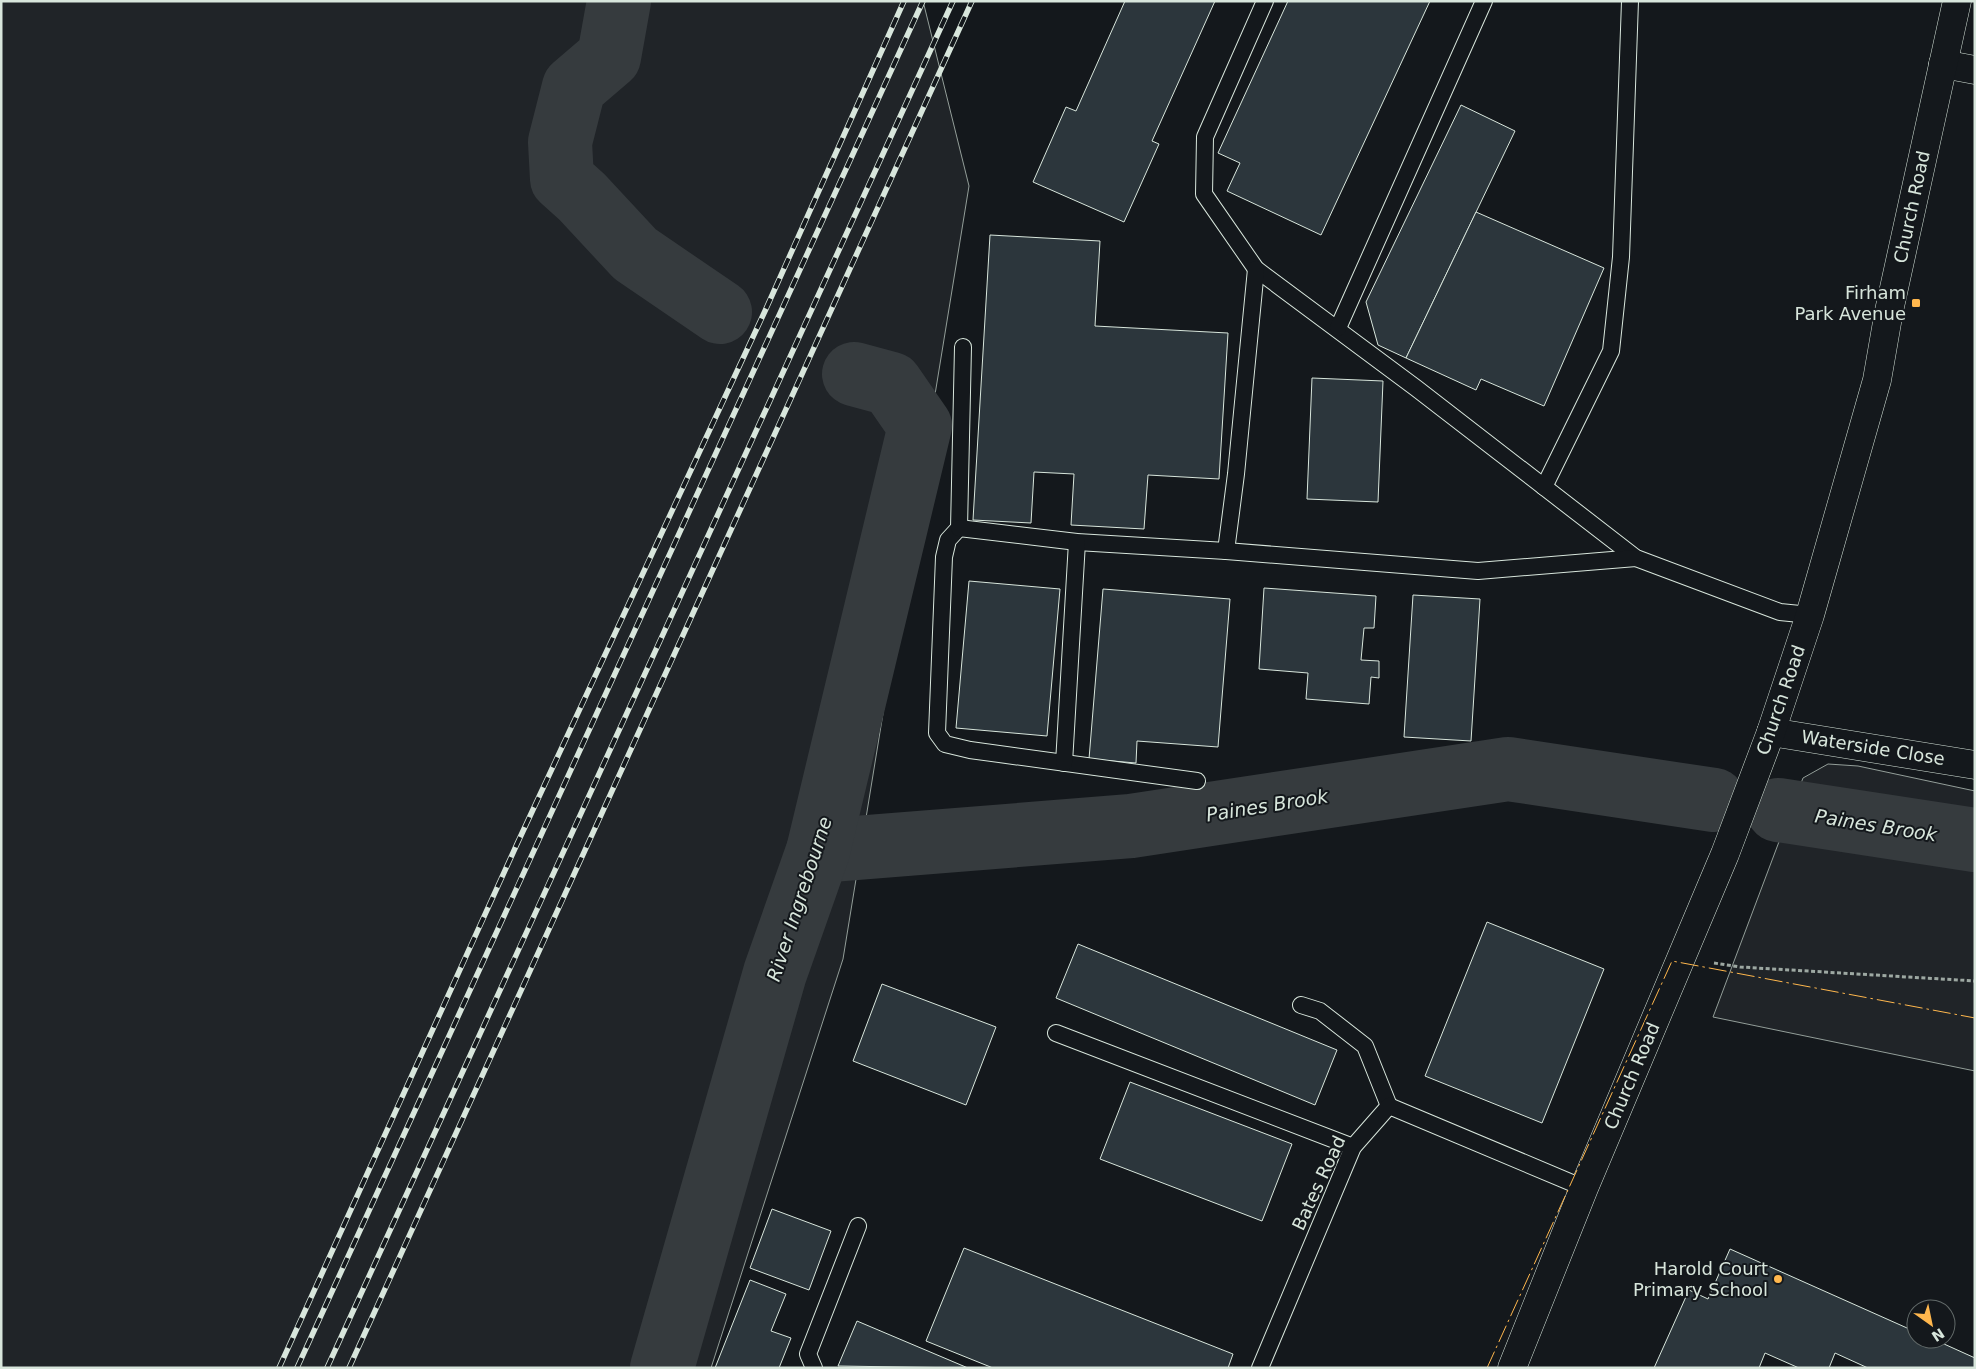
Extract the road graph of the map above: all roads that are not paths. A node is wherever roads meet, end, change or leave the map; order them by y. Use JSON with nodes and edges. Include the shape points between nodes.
{"nodes":[{"id":1,"x":1265,"y":1,"type":"edge"},
{"id":2,"x":1484,"y":1,"type":"edge"},
{"id":3,"x":1630,"y":1,"type":"edge"},
{"id":4,"x":1957,"y":1,"type":"edge"},
{"id":5,"x":1943,"y":64,"type":"junction"},
{"id":6,"x":1975,"y":70,"type":"edge"},
{"id":7,"x":1256,"y":269,"type":"junction"},
{"id":8,"x":1338,"y":328,"type":"junction"},
{"id":9,"x":963,"y":348,"type":"dead end"},
{"id":10,"x":1544,"y":487,"type":"junction"},
{"id":11,"x":959,"y":528,"type":"junction"},
{"id":12,"x":1077,"y":542,"type":"junction"},
{"id":13,"x":1226,"y":551,"type":"junction"},
{"id":14,"x":1636,"y":558,"type":"junction"},
{"id":15,"x":1810,"y":615,"type":"junction"},
{"id":16,"x":1771,"y":732,"type":"junction"},
{"id":17,"x":1064,"y":763,"type":"junction"},
{"id":18,"x":1975,"y":765,"type":"edge"},
{"id":19,"x":1197,"y":781,"type":"dead end"},
{"id":20,"x":1301,"y":1005,"type":"dead end"},
{"id":21,"x":1056,"y":1033,"type":"dead end"},
{"id":22,"x":1390,"y":1106,"type":"junction"},
{"id":23,"x":1353,"y":1147,"type":"junction"},
{"id":24,"x":1584,"y":1188,"type":"junction"},
{"id":25,"x":858,"y":1226,"type":"dead end"},
{"id":26,"x":814,"y":1368,"type":"edge"},
{"id":27,"x":1260,"y":1368,"type":"edge"},
{"id":28,"x":1512,"y":1368,"type":"edge"}],
"edges":[{"from":1,"to":7,"type":"lane","via":[[1205,137],[1204,194]]},
{"from":2,"to":8,"type":"lane"},
{"from":3,"to":10,"type":"lane","via":[[1621,257],[1610,351]]},
{"from":4,"to":5,"type":"street","name":"Church Road"},
{"from":5,"to":6,"type":"street"},
{"from":5,"to":15,"type":"street","name":"Church Road","via":[[1889,311],[1878,380]]},
{"from":7,"to":8,"type":"lane"},
{"from":7,"to":13,"type":"lane"},
{"from":8,"to":10,"type":"lane"},
{"from":9,"to":11,"type":"lane"},
{"from":10,"to":14,"type":"lane"},
{"from":11,"to":12,"type":"lane"},
{"from":11,"to":17,"type":"lane","via":[[948,540],[944,556],[937,733],[945,744]]},
{"from":12,"to":13,"type":"lane"},
{"from":12,"to":17,"type":"lane"},
{"from":13,"to":14,"type":"lane","via":[[1478,571]]},
{"from":14,"to":15,"type":"lane","via":[[1780,612]]},
{"from":15,"to":16,"type":"street","name":"Church Road"},
{"from":16,"to":18,"type":"street","name":"Waterside Close"},
{"from":16,"to":24,"type":"street","name":"Church Road","via":[[1725,854]]},
{"from":17,"to":19,"type":"lane"},
{"from":20,"to":22,"type":"lane","via":[[1320,1011],[1365,1046]]},
{"from":21,"to":23,"type":"lane"},
{"from":22,"to":23,"type":"lane","name":"Bates Road"},
{"from":22,"to":24,"type":"lane"},
{"from":23,"to":27,"type":"lane","name":"Bates Road"},
{"from":24,"to":28,"type":"street","name":"Church Road"},
{"from":25,"to":26,"type":"lane","via":[[808,1354]]}]}
